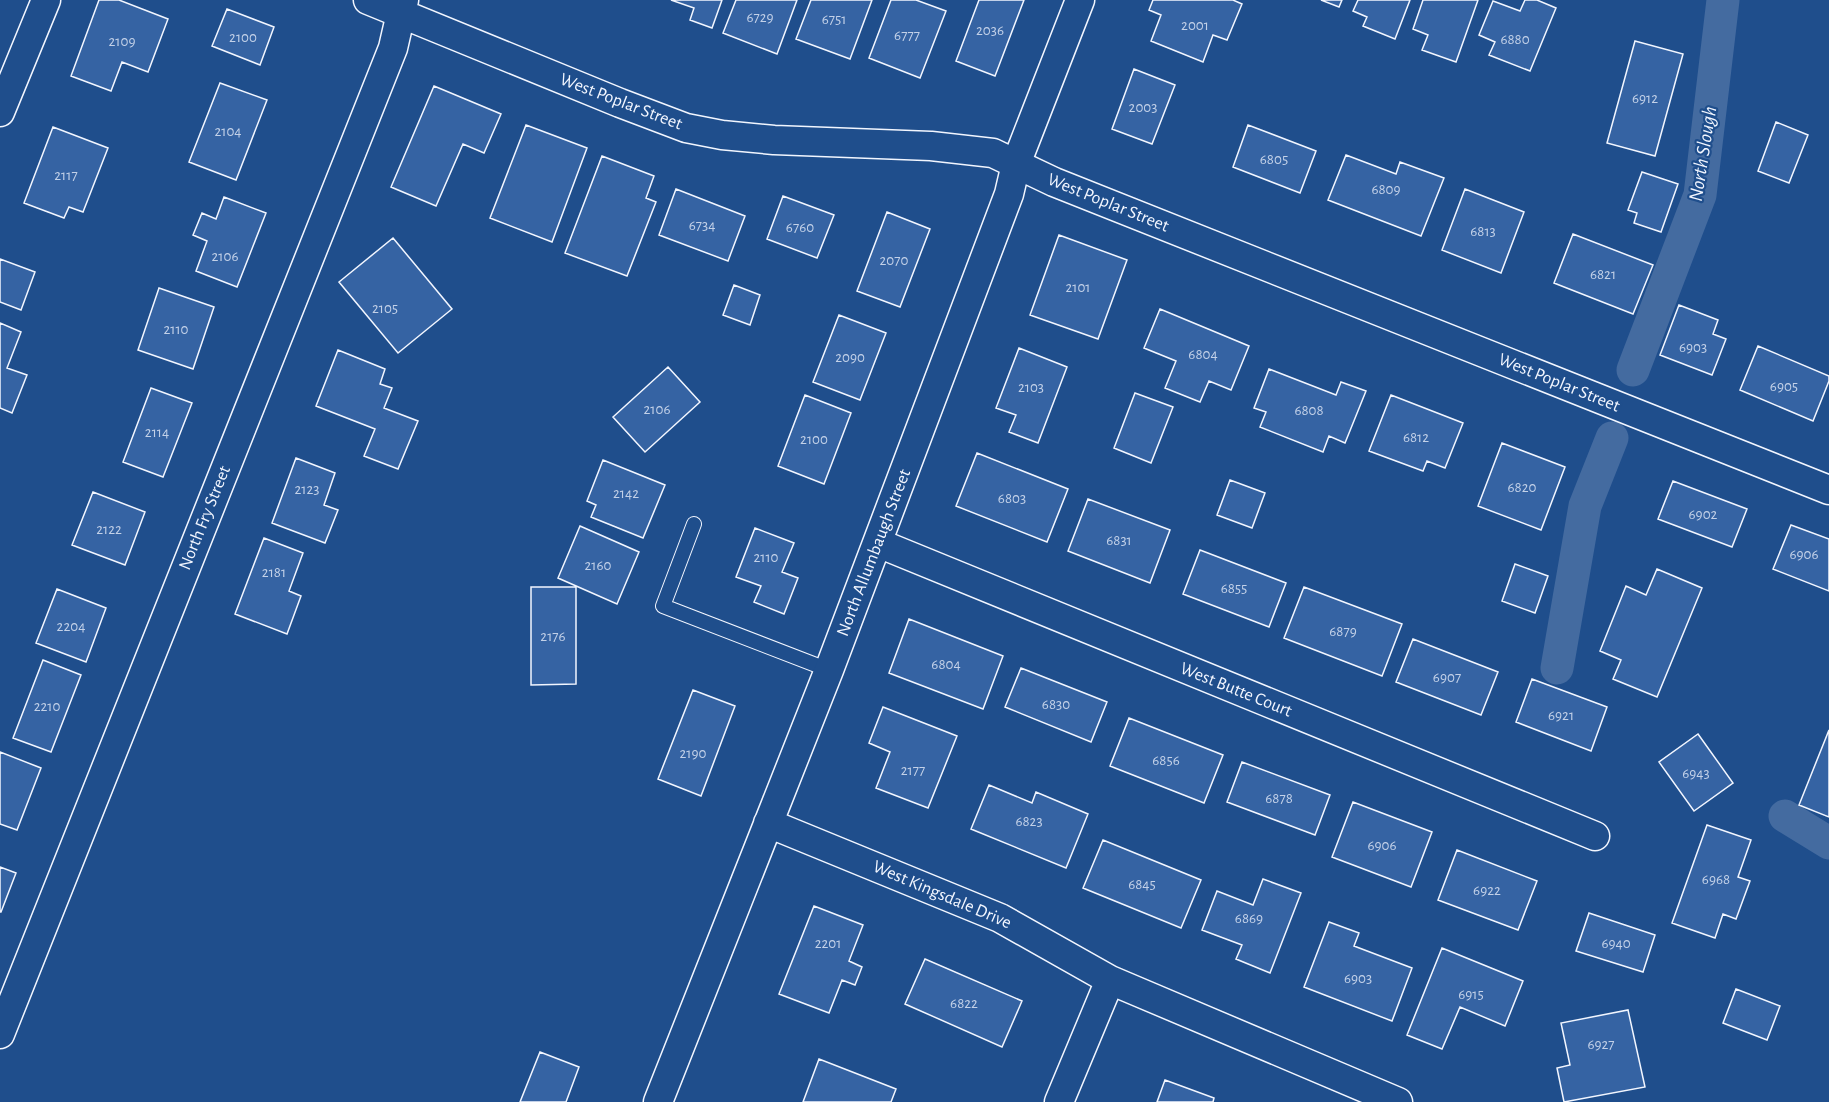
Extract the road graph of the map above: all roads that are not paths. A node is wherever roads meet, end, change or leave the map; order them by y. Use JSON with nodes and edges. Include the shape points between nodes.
{"nodes":[{"id":1,"x":46,"y":0,"type":"edge"},
{"id":2,"x":368,"y":0,"type":"edge"},
{"id":3,"x":1080,"y":0,"type":"edge"},
{"id":4,"x":403,"y":6,"type":"edge"},
{"id":5,"x":0,"y":111,"type":"edge"},
{"id":6,"x":1016,"y":165,"type":"junction"},
{"id":7,"x":1829,"y":490,"type":"edge"},
{"id":8,"x":694,"y":524,"type":"dead end"},
{"id":9,"x":878,"y":543,"type":"junction"},
{"id":10,"x":830,"y":670,"type":"junction"},
{"id":11,"x":768,"y":823,"type":"junction"},
{"id":12,"x":1595,"y":836,"type":"dead end"},
{"id":13,"x":1110,"y":980,"type":"junction"},
{"id":14,"x":0,"y":1034,"type":"edge"},
{"id":15,"x":658,"y":1102,"type":"edge"},
{"id":16,"x":1059,"y":1102,"type":"edge"},
{"id":17,"x":1398,"y":1102,"type":"edge"}],
"edges":[{"from":1,"to":5,"type":"street"},
{"from":2,"to":4,"type":"street","name":"West Poplar Street"},
{"from":3,"to":6,"type":"street","name":"North Allumbaugh Street"},
{"from":4,"to":6,"type":"street","name":"West Poplar Street","via":[[620,103],[686,128],[774,140],[930,146],[993,153]]},
{"from":4,"to":14,"type":"street","name":"North Fry Street","via":[[388,59]]},
{"from":6,"to":7,"type":"street","name":"West Poplar Street"},
{"from":6,"to":9,"type":"street","name":"North Allumbaugh Street","via":[[1009,194]]},
{"from":8,"to":10,"type":"lane","via":[[663,606]]},
{"from":9,"to":10,"type":"street","name":"North Allumbaugh Street"},
{"from":9,"to":12,"type":"street","name":"West Butte Court"},
{"from":10,"to":11,"type":"street","name":"North Allumbaugh Street"},
{"from":11,"to":13,"type":"street","name":"West Kingsdale Drive","via":[[1000,918]]},
{"from":11,"to":15,"type":"street","name":"North Allumbaugh Street"},
{"from":13,"to":16,"type":"street"},
{"from":13,"to":17,"type":"street","name":"West Kingsdale Drive"}]}
